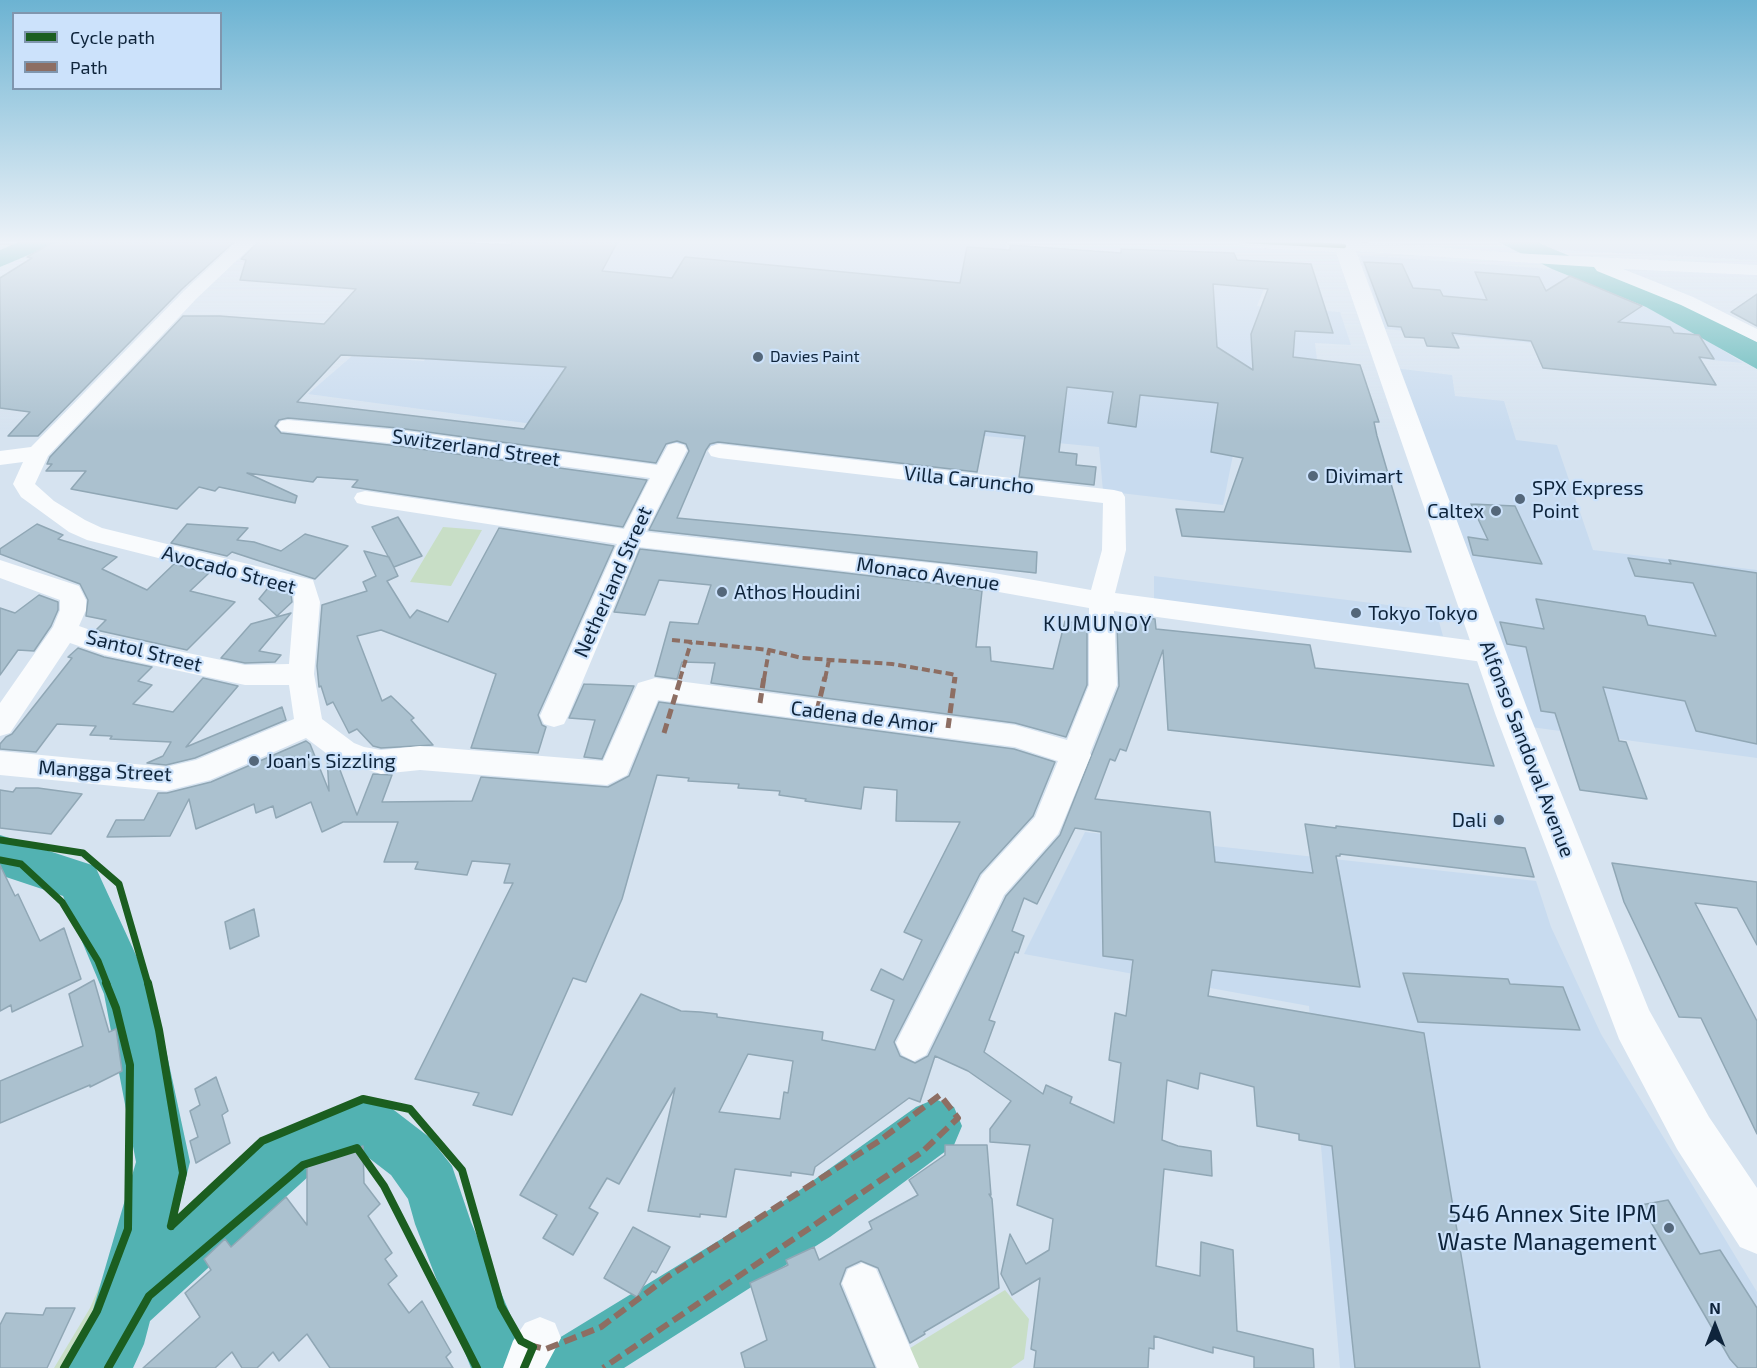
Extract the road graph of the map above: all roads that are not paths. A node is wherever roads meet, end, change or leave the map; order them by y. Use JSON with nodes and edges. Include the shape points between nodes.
{"nodes":[{"id":1,"x":181,"y":305,"type":"edge"},
{"id":2,"x":1365,"y":305,"type":"edge"},
{"id":3,"x":1695,"y":305,"type":"edge"},
{"id":4,"x":1757,"y":336,"type":"edge"},
{"id":5,"x":288,"y":426,"type":"dead end"},
{"id":6,"x":676,"y":450,"type":"dead end"},
{"id":7,"x":719,"y":452,"type":"dead end"},
{"id":8,"x":38,"y":453,"type":"junction"},
{"id":9,"x":0,"y":458,"type":"edge"},
{"id":10,"x":664,"y":473,"type":"junction"},
{"id":11,"x":365,"y":498,"type":"dead end"},
{"id":12,"x":631,"y":538,"type":"junction"},
{"id":13,"x":0,"y":569,"type":"edge"},
{"id":14,"x":1101,"y":600,"type":"junction"},
{"id":15,"x":64,"y":631,"type":"junction"},
{"id":16,"x":1490,"y":653,"type":"junction"},
{"id":17,"x":301,"y":674,"type":"junction"},
{"id":18,"x":554,"y":716,"type":"dead end"},
{"id":19,"x":0,"y":724,"type":"edge"},
{"id":20,"x":309,"y":724,"type":"junction"},
{"id":21,"x":1077,"y":755,"type":"junction"},
{"id":22,"x":0,"y":764,"type":"edge"},
{"id":23,"x":914,"y":1043,"type":"dead end"},
{"id":24,"x":1757,"y":1230,"type":"edge"},
{"id":25,"x":862,"y":1282,"type":"dead end"},
{"id":26,"x":898,"y":1368,"type":"edge"}],
"edges":[{"from":1,"to":8,"type":"street","name":"Avocado Street"},
{"from":2,"to":16,"type":"main road","name":"Alfonso Sandoval Avenue"},
{"from":3,"to":4,"type":"street"},
{"from":5,"to":10,"type":"street","name":"Switzerland Street"},
{"from":6,"to":10,"type":"street","name":"Netherland Street"},
{"from":7,"to":14,"type":"street","name":"Villa Caruncho","via":[[1114,497],[1114,550]]},
{"from":8,"to":9,"type":"street"},
{"from":8,"to":17,"type":"street","name":"Avocado Street","via":[[24,484],[46,506],[77,526],[104,537],[304,586],[307,602]]},
{"from":10,"to":12,"type":"street","name":"Netherland Street"},
{"from":11,"to":12,"type":"street","name":"Monaco Avenue"},
{"from":12,"to":14,"type":"street","name":"Monaco Avenue","via":[[948,574]]},
{"from":12,"to":18,"type":"street","name":"Netherland Street"},
{"from":13,"to":15,"type":"street","name":"Santol Street","via":[[70,592],[73,610]]},
{"from":14,"to":16,"type":"street","name":"Monaco Avenue"},
{"from":14,"to":21,"type":"street","via":[[1103,685]]},
{"from":15,"to":17,"type":"street","name":"Santol Street","via":[[105,645],[245,675]]},
{"from":15,"to":19,"type":"street"},
{"from":16,"to":24,"type":"main road","name":"Alfonso Sandoval Avenue","via":[[1634,1024],[1693,1133]]},
{"from":17,"to":20,"type":"street","name":"Avocado Street"},
{"from":20,"to":21,"type":"street","name":"Cadena de Amor","via":[[344,751],[381,762],[420,758],[611,771],[620,762],[649,690],[1015,736]]},
{"from":20,"to":22,"type":"street","name":"Mangga Street","via":[[200,771],[166,779]]},
{"from":21,"to":23,"type":"street","via":[[1047,825],[993,885]]},
{"from":25,"to":26,"type":"street"}]}
